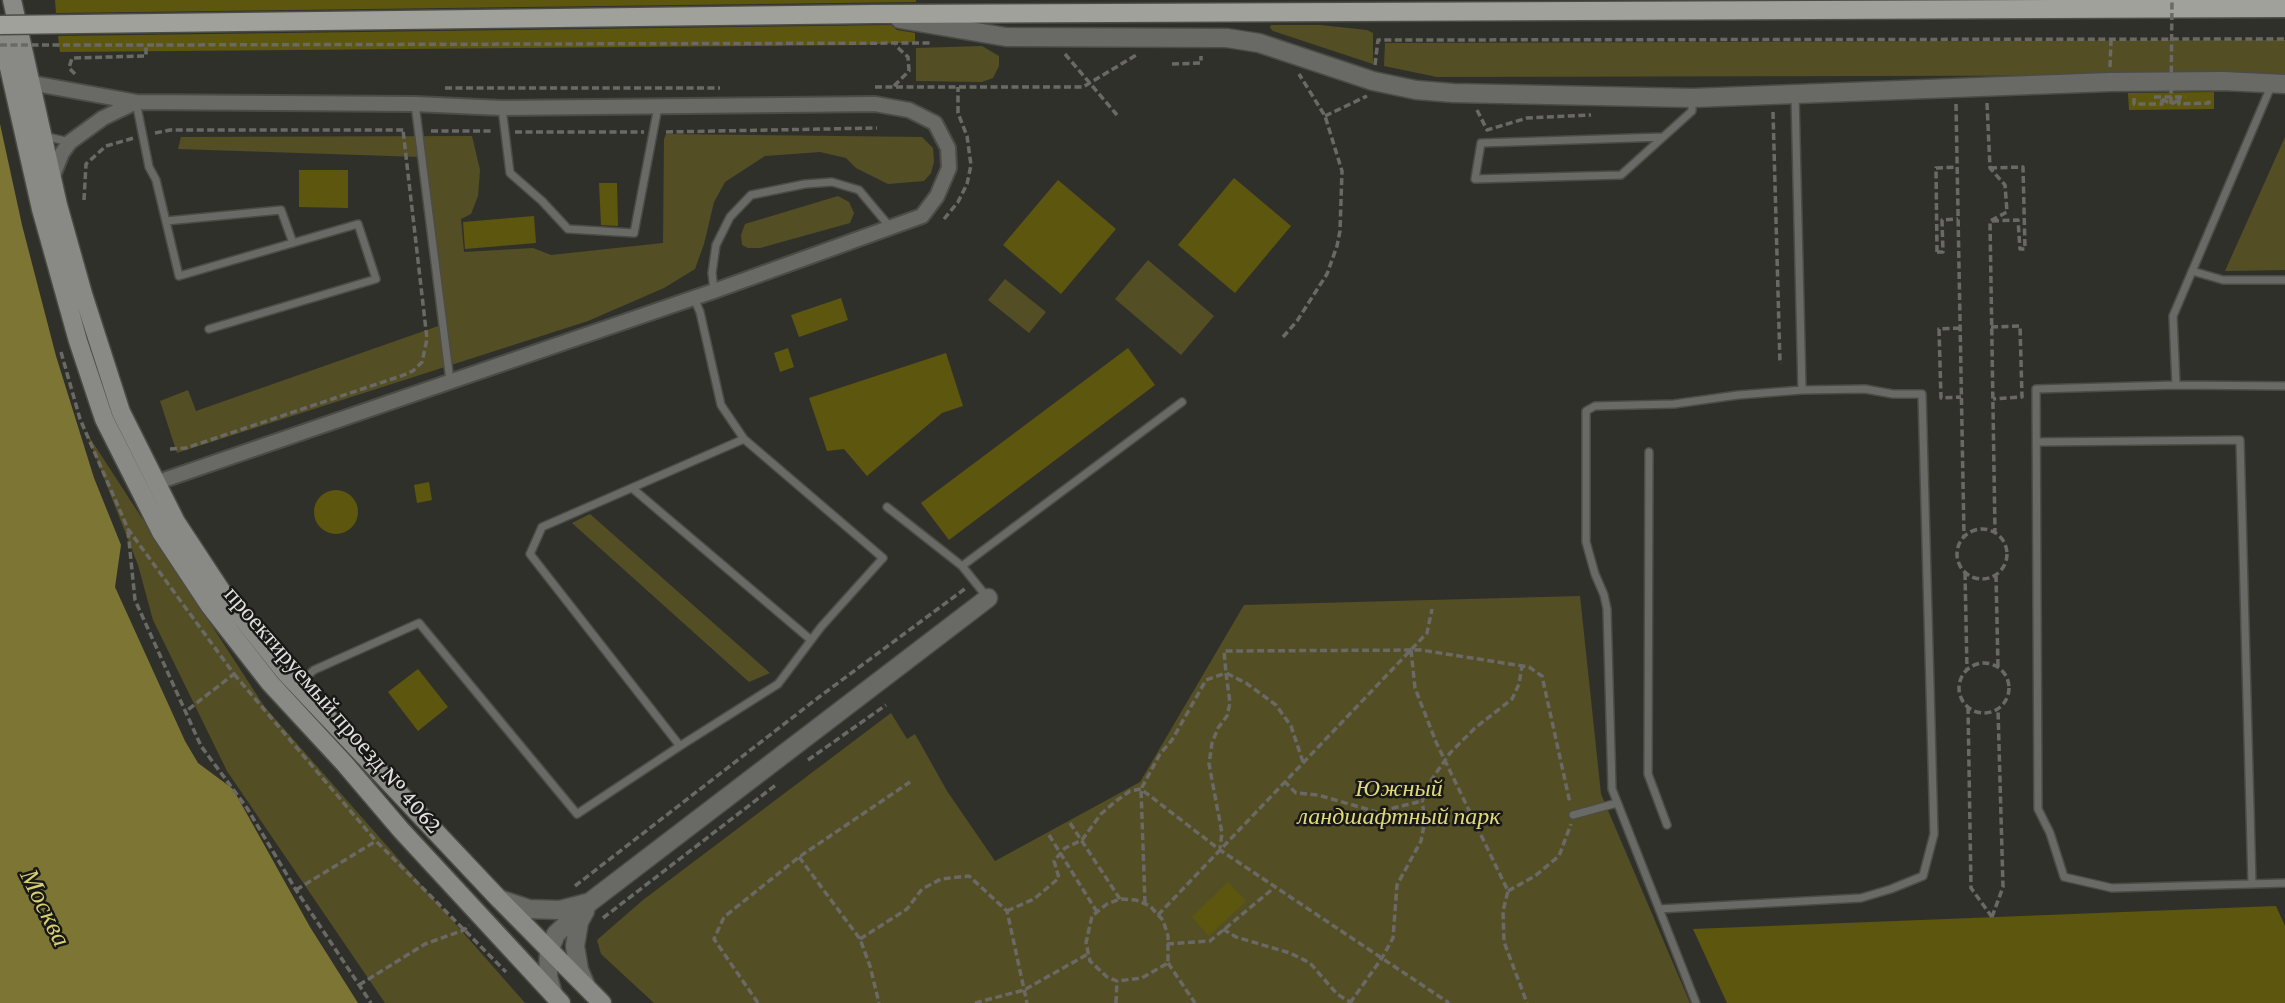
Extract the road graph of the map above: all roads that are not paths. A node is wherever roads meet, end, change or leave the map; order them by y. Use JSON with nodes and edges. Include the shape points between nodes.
{"nodes":[{"id":1,"x":12,"y":0,"type":"edge"},
{"id":2,"x":2285,"y":8,"type":"edge"},
{"id":3,"x":875,"y":15,"type":"junction"},
{"id":4,"x":0,"y":27,"type":"edge"},
{"id":5,"x":31,"y":83,"type":"junction"},
{"id":6,"x":2278,"y":84,"type":"edge"},
{"id":7,"x":1795,"y":94,"type":"junction"},
{"id":8,"x":1692,"y":98,"type":"junction"},
{"id":9,"x":136,"y":102,"type":"junction"},
{"id":10,"x":415,"y":104,"type":"junction"},
{"id":11,"x":658,"y":106,"type":"junction"},
{"id":12,"x":502,"y":108,"type":"junction"},
{"id":13,"x":20,"y":119,"type":"junction"},
{"id":14,"x":43,"y":135,"type":"junction"},
{"id":15,"x":1663,"y":137,"type":"junction"},
{"id":16,"x":70,"y":142,"type":"junction"},
{"id":17,"x":52,"y":178,"type":"junction"},
{"id":18,"x":166,"y":221,"type":"junction"},
{"id":19,"x":890,"y":227,"type":"junction"},
{"id":20,"x":293,"y":243,"type":"junction"},
{"id":21,"x":2192,"y":271,"type":"junction"},
{"id":22,"x":2285,"y":280,"type":"edge"},
{"id":23,"x":714,"y":291,"type":"junction"},
{"id":24,"x":694,"y":298,"type":"junction"},
{"id":25,"x":209,"y":328,"type":"dead end"},
{"id":26,"x":450,"y":381,"type":"junction"},
{"id":27,"x":2176,"y":385,"type":"junction"},
{"id":28,"x":2285,"y":386,"type":"edge"},
{"id":29,"x":1801,"y":390,"type":"junction"},
{"id":30,"x":1182,"y":402,"type":"dead end"},
{"id":31,"x":744,"y":439,"type":"junction"},
{"id":32,"x":2037,"y":442,"type":"junction"},
{"id":33,"x":1649,"y":452,"type":"dead end"},
{"id":34,"x":155,"y":483,"type":"junction"},
{"id":35,"x":632,"y":488,"type":"junction"},
{"id":36,"x":887,"y":508,"type":"dead end"},
{"id":37,"x":962,"y":566,"type":"junction"},
{"id":38,"x":988,"y":597,"type":"joint"},
{"id":39,"x":811,"y":640,"type":"junction"},
{"id":40,"x":290,"y":691,"type":"junction"},
{"id":41,"x":680,"y":746,"type":"junction"},
{"id":42,"x":1617,"y":803,"type":"junction"},
{"id":43,"x":1573,"y":815,"type":"road end"},
{"id":44,"x":1667,"y":825,"type":"dead end"},
{"id":45,"x":2285,"y":883,"type":"edge"},
{"id":46,"x":2252,"y":884,"type":"junction"},
{"id":47,"x":499,"y":899,"type":"junction"},
{"id":48,"x":590,"y":902,"type":"junction"},
{"id":49,"x":1659,"y":909,"type":"junction"},
{"id":50,"x":549,"y":951,"type":"junction"},
{"id":51,"x":586,"y":986,"type":"junction"},
{"id":52,"x":557,"y":998,"type":"edge"},
{"id":53,"x":602,"y":1003,"type":"edge"},
{"id":54,"x":1696,"y":1003,"type":"edge"}],
"edges":[{"from":1,"to":5,"type":"main road","name":"проектируемый проезд № 4062"},
{"from":2,"to":3,"type":"main road"},
{"from":3,"to":4,"type":"main road","bridge":true},
{"from":3,"to":8,"type":"street","via":[[1006,37],[1227,38],[1259,43],[1373,81],[1416,90]]},
{"from":4,"to":13,"type":"main road","name":"проектируемый проезд № 4062"},
{"from":5,"to":9,"type":"street"},
{"from":5,"to":14,"type":"main road","name":"проектируемый проезд № 4062"},
{"from":6,"to":7,"type":"street","via":[[2110,82]]},
{"from":6,"to":21,"type":"lane"},
{"from":7,"to":8,"type":"street"},
{"from":7,"to":29,"type":"lane"},
{"from":8,"to":15,"type":"lane","via":[[1692,111]]},
{"from":9,"to":10,"type":"street"},
{"from":9,"to":16,"type":"street"},
{"from":9,"to":18,"type":"lane"},
{"from":10,"to":12,"type":"street"},
{"from":10,"to":26,"type":"lane"},
{"from":11,"to":12,"type":"street"},
{"from":11,"to":12,"type":"lane","via":[[634,233],[568,229],[510,173]]},
{"from":11,"to":19,"type":"street","via":[[875,104],[909,110],[935,123],[948,148],[949,168],[937,196],[922,216]]},
{"from":13,"to":14,"type":"lane"},
{"from":13,"to":40,"type":"main road","name":"проектируемый проезд № 4062","via":[[62,289],[104,419],[140,495],[209,606]]},
{"from":14,"to":16,"type":"lane"},
{"from":14,"to":17,"type":"main road","name":"проектируемый проезд № 4062"},
{"from":15,"to":15,"type":"lane","via":[[1621,175],[1475,178],[1481,143]]},
{"from":16,"to":17,"type":"street"},
{"from":17,"to":34,"type":"main road","name":"проектируемый проезд № 4062","via":[[79,283],[121,412]]},
{"from":18,"to":20,"type":"lane","via":[[281,210]]},
{"from":18,"to":20,"type":"lane","via":[[179,276]]},
{"from":19,"to":23,"type":"street"},
{"from":19,"to":23,"type":"lane","via":[[859,190],[832,183],[751,195],[730,217],[716,245]]},
{"from":20,"to":25,"type":"lane","via":[[358,224],[376,279]]},
{"from":21,"to":22,"type":"lane","via":[[2223,281]]},
{"from":21,"to":27,"type":"lane","via":[[2173,316]]},
{"from":23,"to":24,"type":"street"},
{"from":24,"to":26,"type":"street"},
{"from":24,"to":31,"type":"lane","via":[[720,405]]},
{"from":26,"to":34,"type":"street"},
{"from":27,"to":28,"type":"lane"},
{"from":27,"to":32,"type":"lane","via":[[2036,389]]},
{"from":29,"to":42,"type":"lane","via":[[1674,404],[1595,406],[1586,411],[1586,542],[1607,609],[1612,789]]},
{"from":29,"to":49,"type":"lane","via":[[1922,394],[1934,834],[1923,876],[1861,898]]},
{"from":30,"to":37,"type":"lane"},
{"from":31,"to":35,"type":"lane"},
{"from":31,"to":39,"type":"lane","via":[[883,558]]},
{"from":32,"to":46,"type":"lane","via":[[2038,809],[2064,877],[2112,888]]},
{"from":32,"to":46,"type":"lane","via":[[2240,440]]},
{"from":33,"to":44,"type":"lane","via":[[1648,774]]},
{"from":34,"to":40,"type":"main road","name":"проектируемый проезд № 4062","via":[[224,596]]},
{"from":35,"to":39,"type":"lane"},
{"from":35,"to":41,"type":"lane","via":[[542,527],[530,554]]},
{"from":36,"to":37,"type":"lane"},
{"from":37,"to":38,"type":"lane"},
{"from":38,"to":48,"type":"street"},
{"from":39,"to":41,"type":"lane","via":[[778,684]]},
{"from":40,"to":41,"type":"lane","via":[[314,670],[419,623],[577,814]]},
{"from":40,"to":47,"type":"main road","name":"проектируемый проезд № 4062"},
{"from":40,"to":52,"type":"main road","name":"проектируемый проезд № 4062","via":[[401,830]]},
{"from":42,"to":43,"type":"lane"},
{"from":42,"to":49,"type":"lane"},
{"from":45,"to":46,"type":"lane"},
{"from":47,"to":48,"type":"street","via":[[529,909],[560,910]]},
{"from":47,"to":50,"type":"main road","name":"проектируемый проезд № 4062"},
{"from":48,"to":50,"type":"street","via":[[556,934]]},
{"from":48,"to":51,"type":"street","via":[[579,922],[575,946]]},
{"from":49,"to":54,"type":"lane"},
{"from":50,"to":51,"type":"main road","name":"проектируемый проезд № 4062"},
{"from":50,"to":52,"type":"street","via":[[548,977]]},
{"from":51,"to":53,"type":"main road","name":"проектируемый проезд № 4062"}]}
